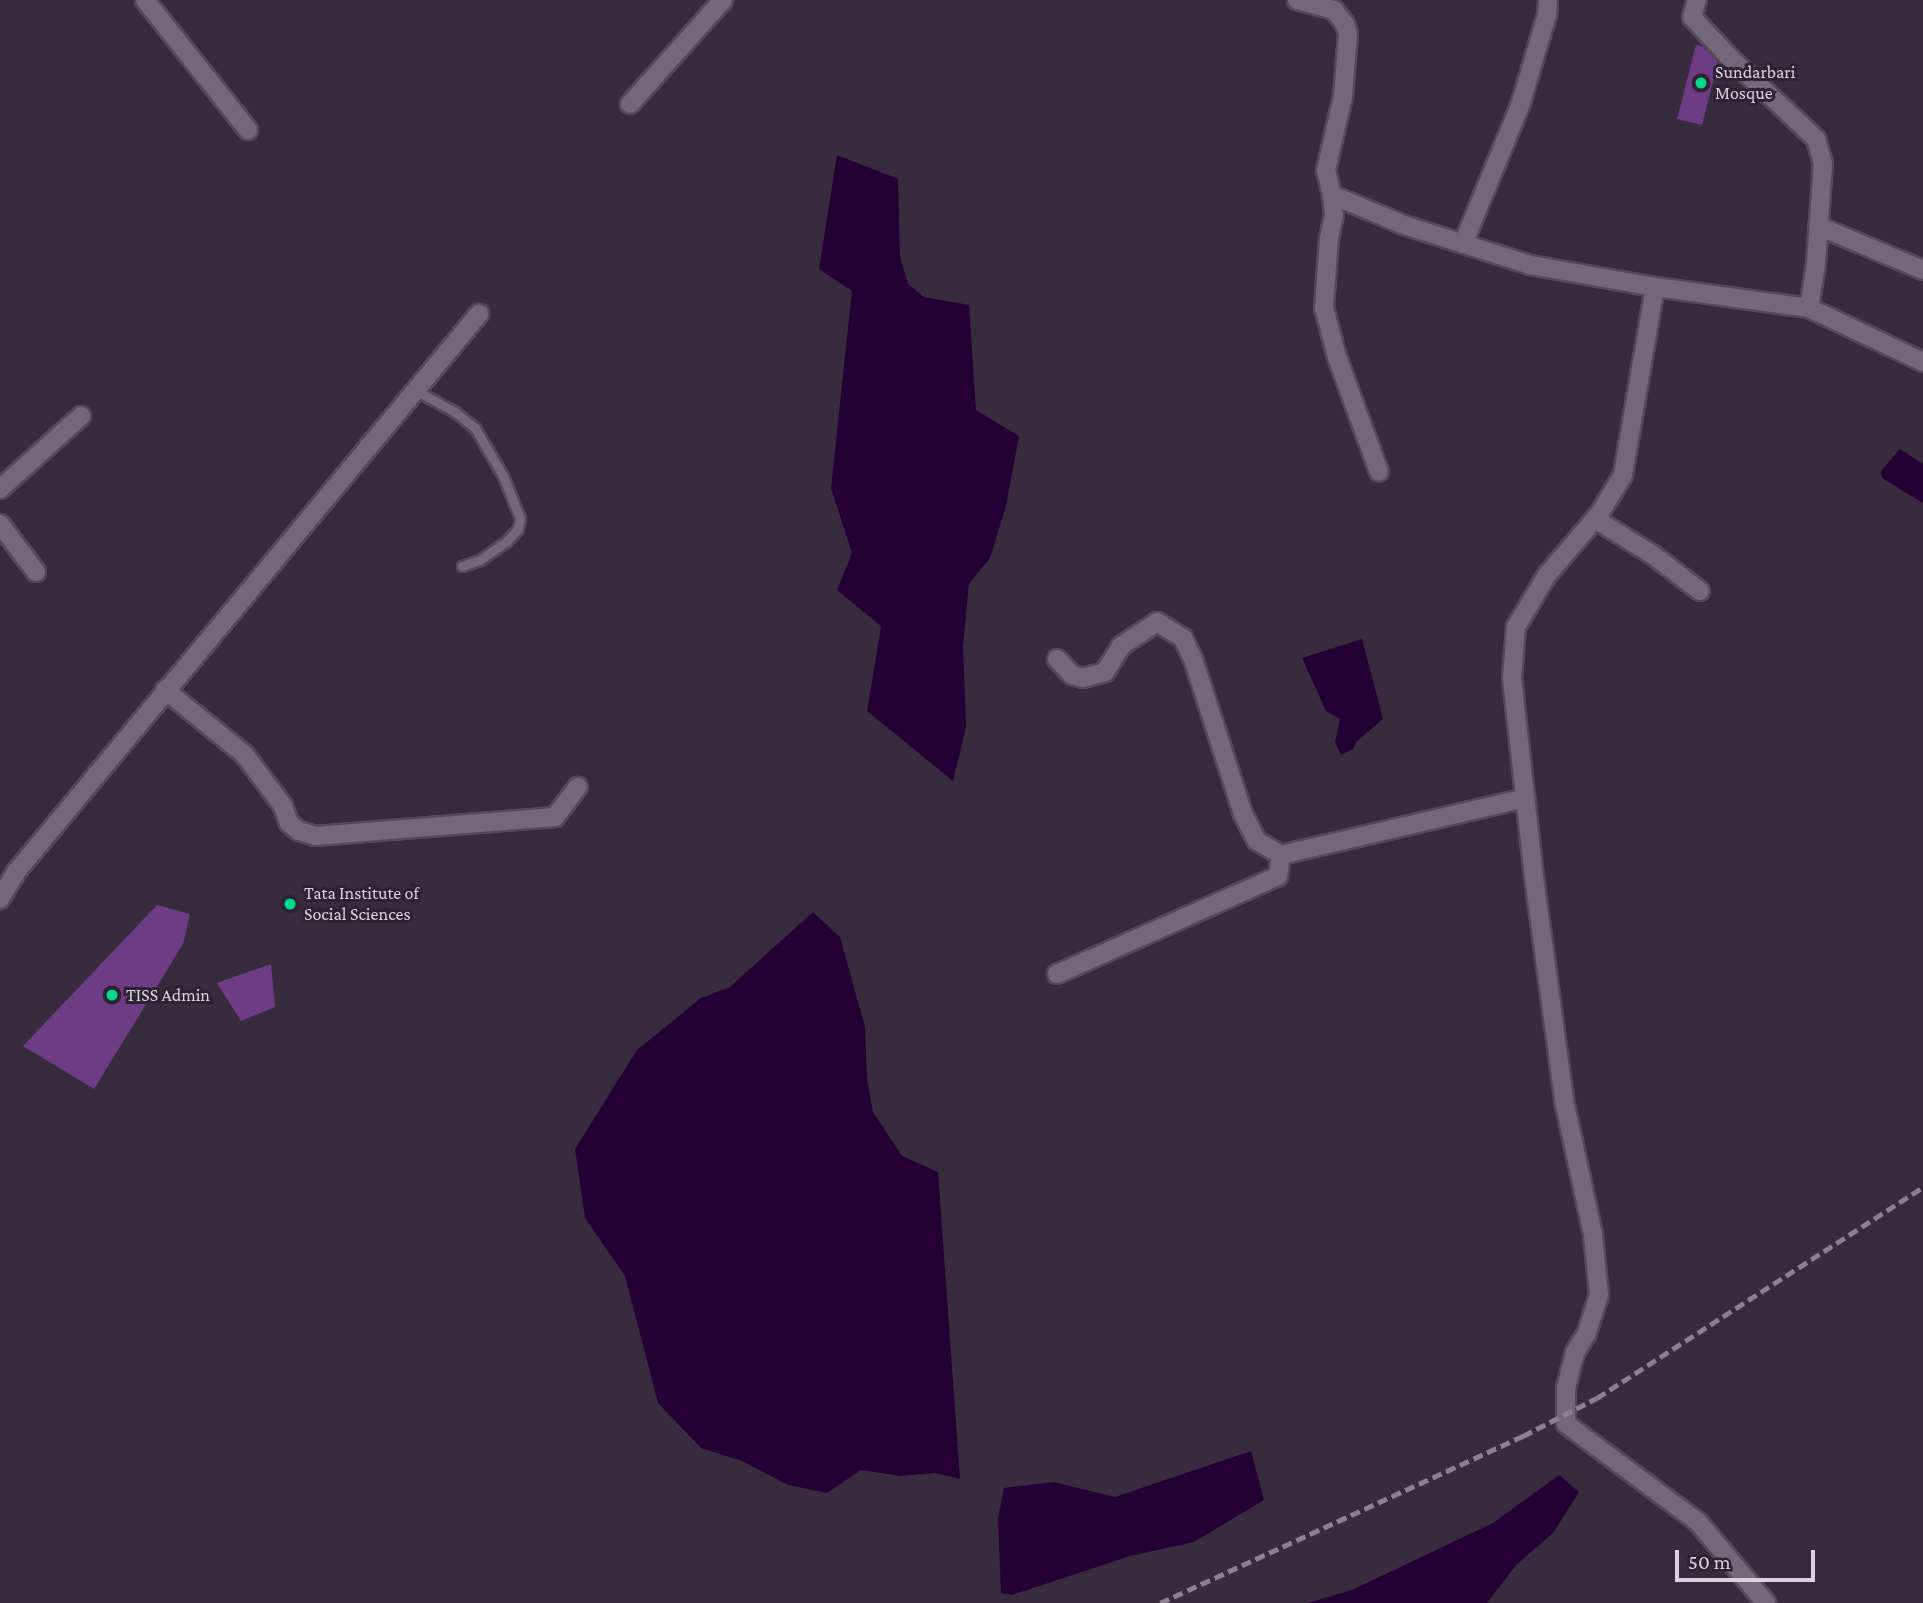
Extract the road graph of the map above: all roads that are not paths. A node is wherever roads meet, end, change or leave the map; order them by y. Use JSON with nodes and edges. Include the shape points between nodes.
{"nodes":[{"id":1,"x":145,"y":0,"type":"edge"},
{"id":2,"x":723,"y":0,"type":"edge"},
{"id":3,"x":1297,"y":0,"type":"edge"},
{"id":4,"x":1548,"y":0,"type":"edge"},
{"id":5,"x":1697,"y":0,"type":"edge"},
{"id":6,"x":630,"y":104,"type":"dead end"},
{"id":7,"x":248,"y":130,"type":"dead end"},
{"id":8,"x":1332,"y":195,"type":"junction"},
{"id":9,"x":1818,"y":226,"type":"junction"},
{"id":10,"x":1463,"y":244,"type":"junction"},
{"id":11,"x":1923,"y":270,"type":"edge"},
{"id":12,"x":1655,"y":287,"type":"junction"},
{"id":13,"x":1809,"y":308,"type":"junction"},
{"id":14,"x":479,"y":314,"type":"dead end"},
{"id":15,"x":1923,"y":362,"type":"edge"},
{"id":16,"x":415,"y":390,"type":"junction"},
{"id":17,"x":81,"y":416,"type":"dead end"},
{"id":18,"x":1379,"y":472,"type":"dead end"},
{"id":19,"x":0,"y":489,"type":"edge"},
{"id":20,"x":1595,"y":519,"type":"junction"},
{"id":21,"x":0,"y":524,"type":"edge"},
{"id":22,"x":462,"y":566,"type":"dead end"},
{"id":23,"x":36,"y":572,"type":"dead end"},
{"id":24,"x":1700,"y":591,"type":"dead end"},
{"id":25,"x":1057,"y":659,"type":"dead end"},
{"id":26,"x":165,"y":690,"type":"junction"},
{"id":27,"x":578,"y":787,"type":"dead end"},
{"id":28,"x":1525,"y":798,"type":"junction"},
{"id":29,"x":1281,"y":855,"type":"junction"},
{"id":30,"x":0,"y":899,"type":"edge"},
{"id":31,"x":1057,"y":974,"type":"dead end"},
{"id":32,"x":1766,"y":1603,"type":"edge"}],
"edges":[{"from":1,"to":7,"type":"street"},
{"from":2,"to":6,"type":"street"},
{"from":3,"to":8,"type":"street","via":[[1334,10],[1348,34],[1343,96],[1326,170]]},
{"from":4,"to":10,"type":"street","via":[[1520,106]]},
{"from":5,"to":9,"type":"street","via":[[1692,17],[1816,139],[1823,163]]},
{"from":8,"to":10,"type":"street"},
{"from":8,"to":18,"type":"street","via":[[1324,308]]},
{"from":9,"to":11,"type":"street"},
{"from":9,"to":13,"type":"street"},
{"from":10,"to":12,"type":"street","via":[[1530,265]]},
{"from":12,"to":13,"type":"street"},
{"from":12,"to":20,"type":"street","via":[[1623,475]]},
{"from":13,"to":15,"type":"street"},
{"from":14,"to":16,"type":"street"},
{"from":16,"to":22,"type":"lane","via":[[475,428],[503,476],[520,518],[508,541]]},
{"from":16,"to":26,"type":"street"},
{"from":17,"to":19,"type":"street"},
{"from":20,"to":24,"type":"street"},
{"from":20,"to":28,"type":"street","via":[[1547,575],[1516,627],[1512,678]]},
{"from":21,"to":23,"type":"street"},
{"from":25,"to":29,"type":"street","via":[[1072,675],[1083,678],[1105,672],[1121,646],[1157,622],[1183,638],[1243,814],[1257,841]]},
{"from":26,"to":27,"type":"street","via":[[244,754],[283,806],[289,823],[315,836],[555,817]]},
{"from":26,"to":30,"type":"street","via":[[17,871]]},
{"from":28,"to":29,"type":"street"},
{"from":28,"to":32,"type":"street","via":[[1565,1105],[1593,1235],[1599,1295],[1566,1387],[1566,1424],[1699,1522]]},
{"from":29,"to":31,"type":"street","via":[[1278,876]]}]}
